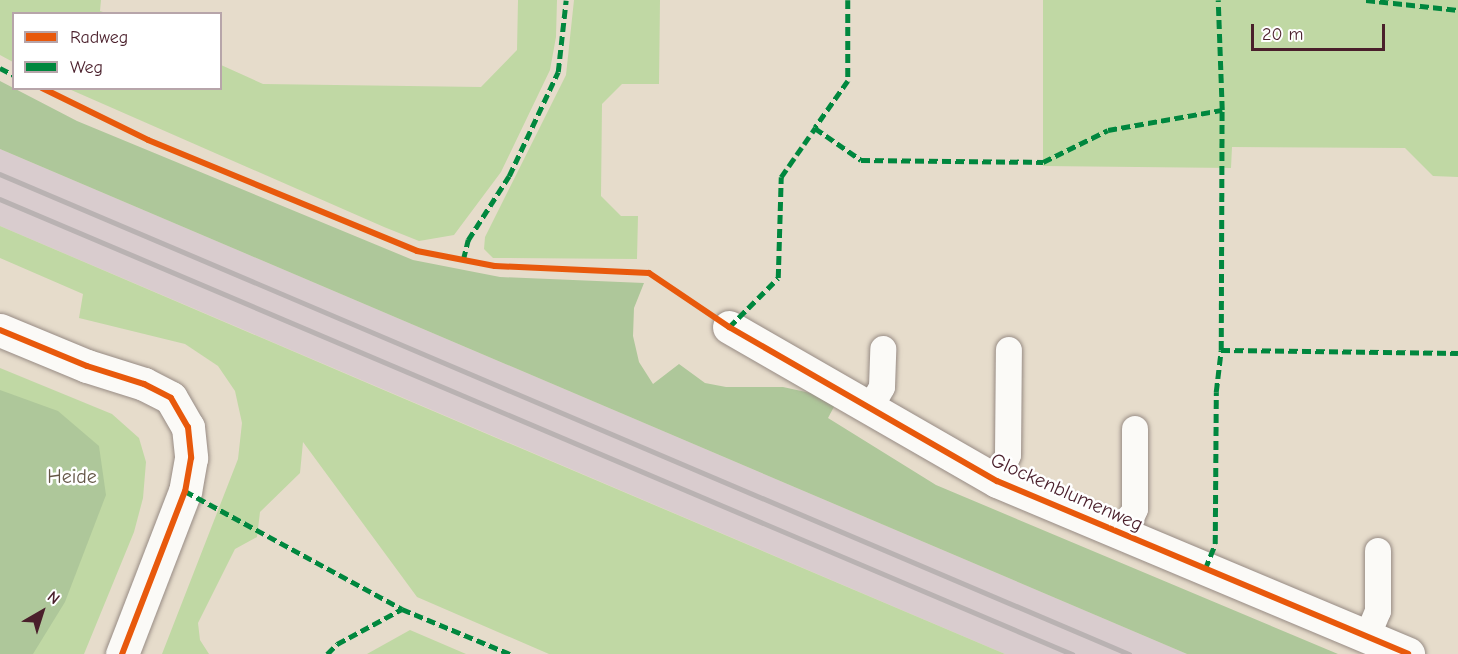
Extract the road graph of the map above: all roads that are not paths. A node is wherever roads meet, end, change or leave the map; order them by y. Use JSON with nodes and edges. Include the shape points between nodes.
{"nodes":[{"id":1,"x":729,"y":327,"type":"dead end"},
{"id":2,"x":0,"y":330,"type":"edge"},
{"id":3,"x":883,"y":349,"type":"dead end"},
{"id":4,"x":1009,"y":350,"type":"dead end"},
{"id":5,"x":870,"y":408,"type":"junction"},
{"id":6,"x":1135,"y":429,"type":"dead end"},
{"id":7,"x":996,"y":481,"type":"junction"},
{"id":8,"x":1124,"y":535,"type":"junction"},
{"id":9,"x":1378,"y":551,"type":"dead end"},
{"id":10,"x":1367,"y":637,"type":"junction"},
{"id":11,"x":122,"y":654,"type":"edge"},
{"id":12,"x":1408,"y":654,"type":"edge"}],
"edges":[{"from":1,"to":5,"type":"street","name":"Glockenblumenweg"},
{"from":2,"to":11,"type":"street","via":[[87,366],[144,384],[171,398],[188,427],[191,459],[185,491]]},
{"from":3,"to":5,"type":"lane","via":[[882,387]]},
{"from":4,"to":7,"type":"lane","via":[[1008,455]]},
{"from":5,"to":7,"type":"street","name":"Glockenblumenweg"},
{"from":6,"to":8,"type":"lane","via":[[1135,509]]},
{"from":7,"to":8,"type":"street","name":"Glockenblumenweg"},
{"from":8,"to":10,"type":"street","name":"Glockenblumenweg"},
{"from":9,"to":10,"type":"lane","via":[[1378,611]]},
{"from":10,"to":12,"type":"street","name":"Glockenblumenweg"}]}
